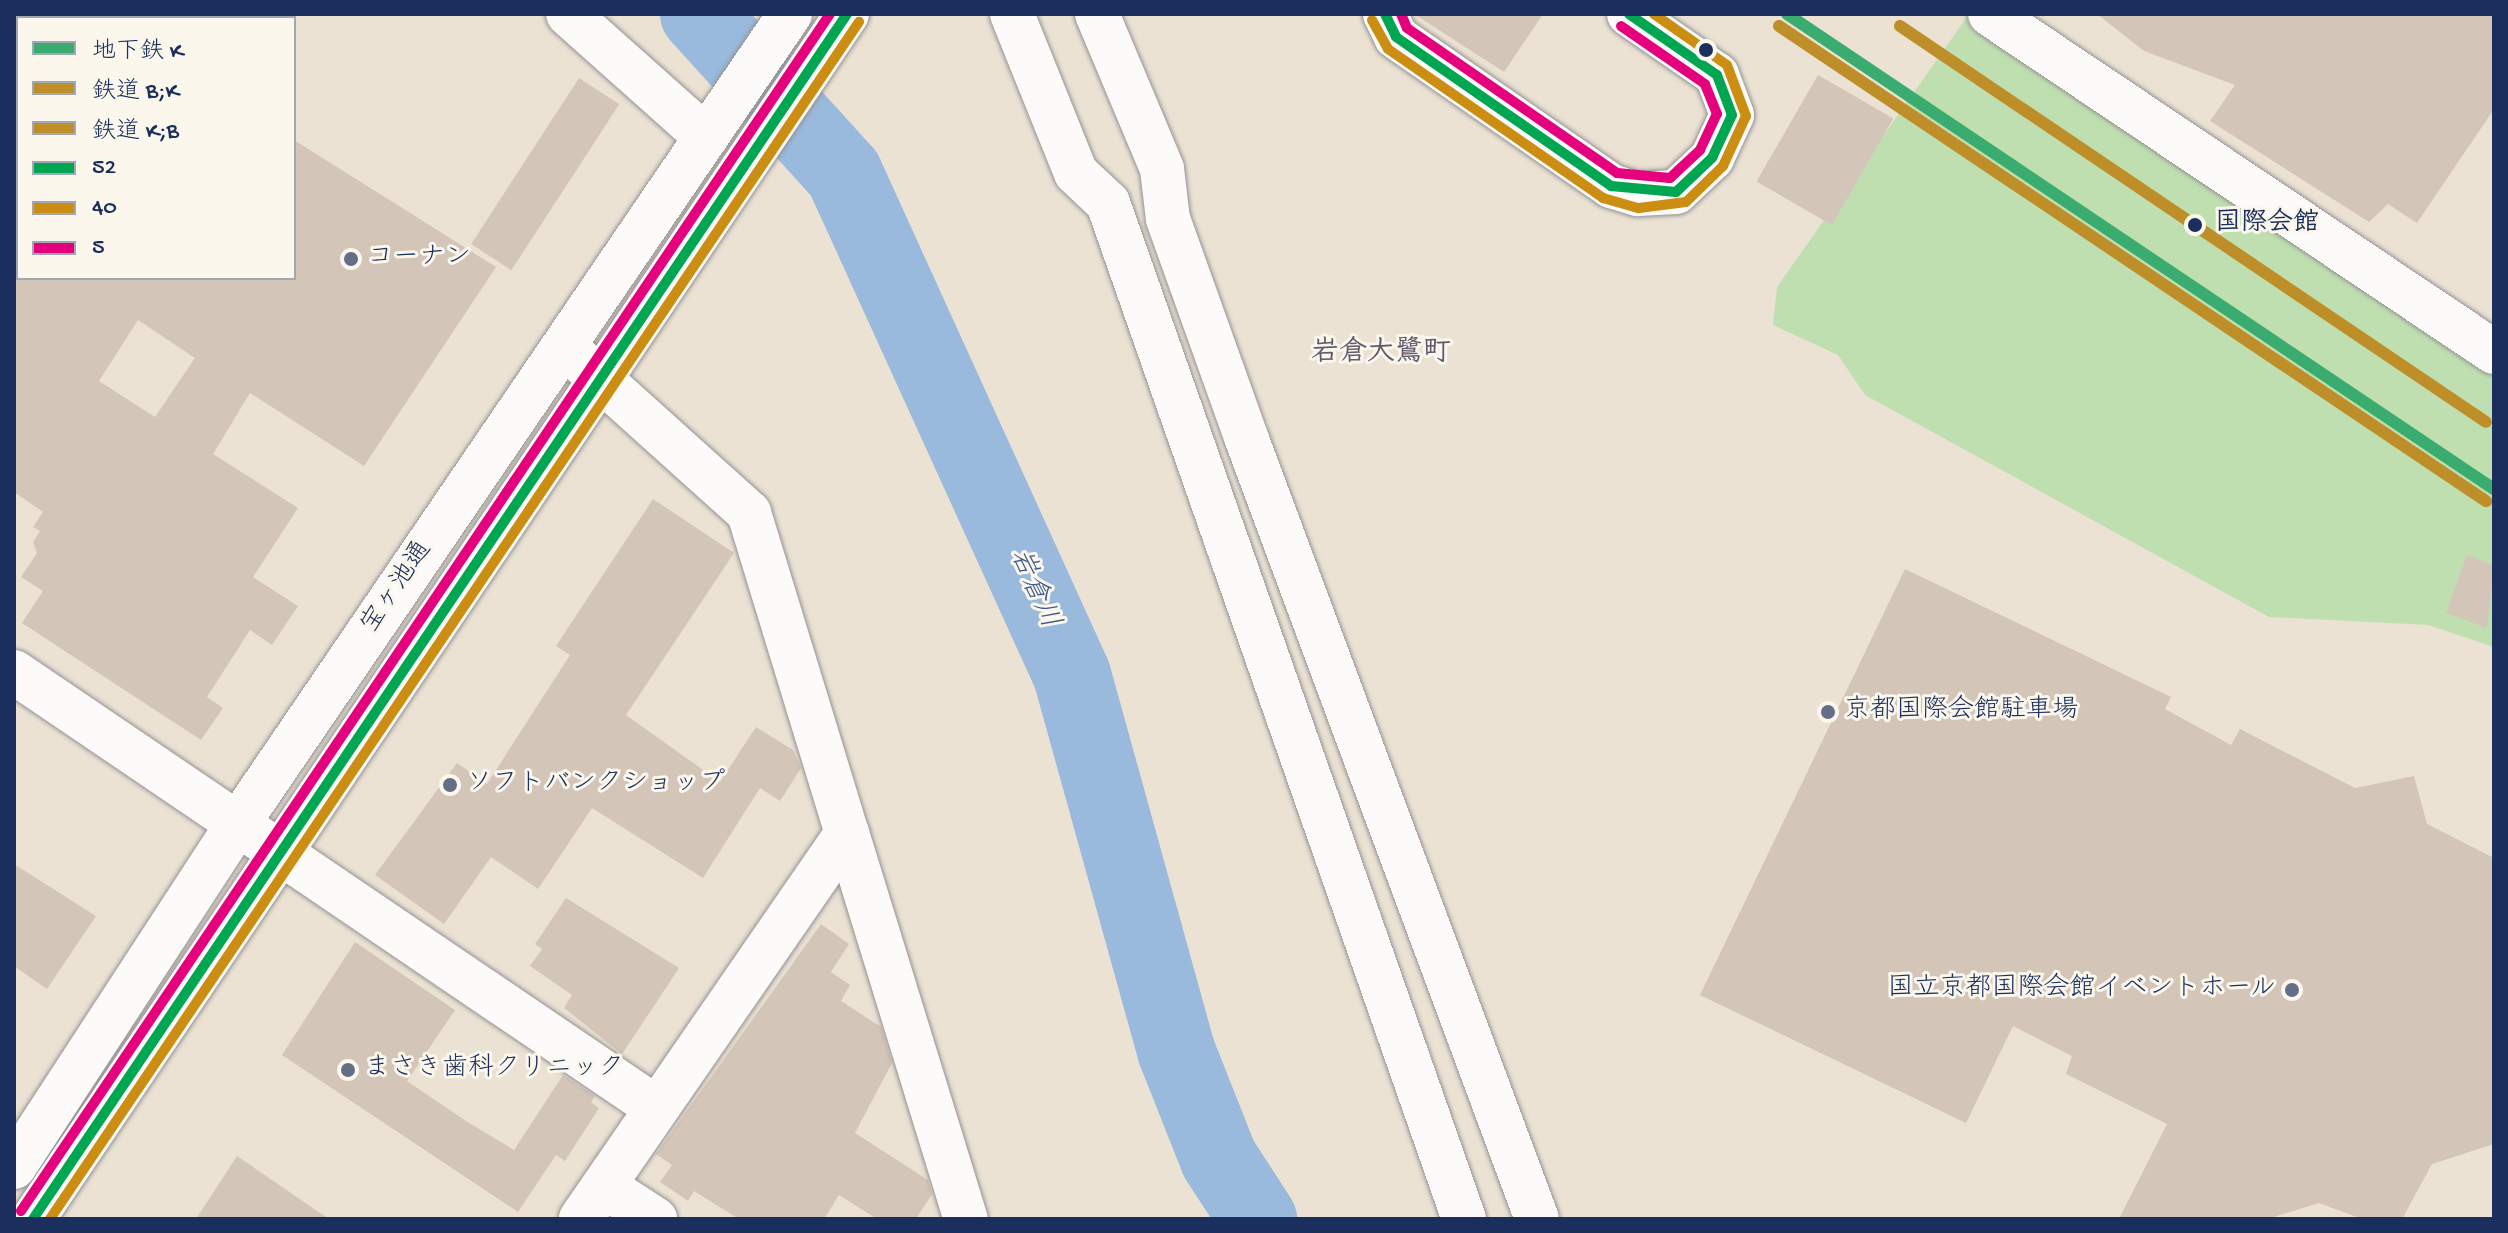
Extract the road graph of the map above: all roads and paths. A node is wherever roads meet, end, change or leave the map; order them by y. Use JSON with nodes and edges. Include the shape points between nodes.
{"nodes":[{"id":1,"x":568,"y":14,"type":"edge"},
{"id":2,"x":847,"y":14,"type":"edge"},
{"id":3,"x":1012,"y":14,"type":"edge"},
{"id":4,"x":1097,"y":14,"type":"edge"},
{"id":5,"x":1385,"y":14,"type":"edge"},
{"id":6,"x":1629,"y":14,"type":"edge"},
{"id":7,"x":1990,"y":14,"type":"edge"},
{"id":8,"x":786,"y":20,"type":"edge"},
{"id":9,"x":712,"y":128,"type":"junction"},
{"id":10,"x":563,"y":346,"type":"junction"},
{"id":11,"x":2494,"y":352,"type":"edge"},
{"id":12,"x":598,"y":378,"type":"junction"},
{"id":13,"x":14,"y":672,"type":"edge"},
{"id":14,"x":237,"y":825,"type":"junction"},
{"id":15,"x":847,"y":833,"type":"junction"},
{"id":16,"x":279,"y":854,"type":"junction"},
{"id":17,"x":655,"y":1107,"type":"junction"},
{"id":18,"x":14,"y":1167,"type":"edge"},
{"id":19,"x":592,"y":1202,"type":"edge"},
{"id":20,"x":33,"y":1219,"type":"edge"},
{"id":21,"x":655,"y":1219,"type":"edge"},
{"id":22,"x":966,"y":1219,"type":"edge"},
{"id":23,"x":1464,"y":1219,"type":"edge"},
{"id":24,"x":1537,"y":1219,"type":"edge"}],
"edges":[{"from":1,"to":9,"type":"street"},
{"from":2,"to":12,"type":"street","name":"宝ヶ池通"},
{"from":3,"to":23,"type":"street","via":[[1076,173],[1108,203]]},
{"from":4,"to":24,"type":"street","via":[[1162,169],[1184,263]]},
{"from":5,"to":6,"type":"street","via":[[1396,37],[1611,186],[1676,192],[1712,158],[1732,115],[1717,75]]},
{"from":7,"to":11,"type":"street"},
{"from":8,"to":9,"type":"street","name":"宝ヶ池通"},
{"from":9,"to":10,"type":"street","name":"宝ヶ池通"},
{"from":10,"to":12,"type":"street"},
{"from":10,"to":14,"type":"street","name":"宝ヶ池通"},
{"from":12,"to":15,"type":"street","via":[[749,513]]},
{"from":12,"to":16,"type":"street","name":"宝ヶ池通"},
{"from":13,"to":14,"type":"street"},
{"from":14,"to":16,"type":"street"},
{"from":14,"to":18,"type":"street","name":"宝ヶ池通"},
{"from":15,"to":17,"type":"street"},
{"from":15,"to":22,"type":"street"},
{"from":16,"to":17,"type":"street"},
{"from":16,"to":20,"type":"street","name":"宝ヶ池通"},
{"from":17,"to":19,"type":"street"},
{"from":19,"to":21,"type":"street"}]}
